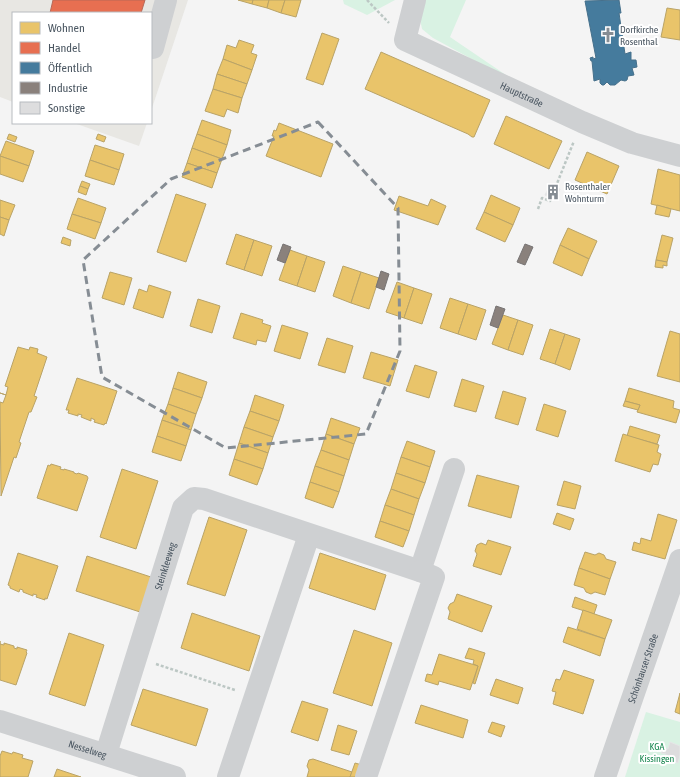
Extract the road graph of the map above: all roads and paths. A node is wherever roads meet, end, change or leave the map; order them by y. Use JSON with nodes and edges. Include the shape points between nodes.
{"nodes":[{"id":1,"x":166,"y":0,"type":"edge"},
{"id":2,"x":367,"y":0,"type":"edge"},
{"id":3,"x":415,"y":0,"type":"edge"},
{"id":4,"x":404,"y":40,"type":"junction"},
{"id":5,"x":153,"y":48,"type":"dead end"},
{"id":6,"x":582,"y":122,"type":"junction"},
{"id":7,"x":680,"y":156,"type":"edge"},
{"id":8,"x":538,"y":209,"type":"dead end"},
{"id":9,"x":454,"y":469,"type":"dead end"},
{"id":10,"x":309,"y":535,"type":"junction"},
{"id":11,"x":680,"y":560,"type":"edge"},
{"id":12,"x":420,"y":571,"type":"junction"},
{"id":13,"x":136,"y":658,"type":"junction"},
{"id":14,"x":255,"y":696,"type":"junction"},
{"id":15,"x":0,"y":721,"type":"edge"},
{"id":16,"x":106,"y":754,"type":"junction"},
{"id":17,"x":175,"y":777,"type":"edge"},
{"id":18,"x":228,"y":777,"type":"edge"},
{"id":19,"x":366,"y":777,"type":"edge"},
{"id":20,"x":604,"y":777,"type":"edge"}],
"edges":[{"from":1,"to":5,"type":"street"},
{"from":2,"to":4,"type":"path"},
{"from":3,"to":4,"type":"street"},
{"from":4,"to":6,"type":"street","name":"Hauptstraße"},
{"from":6,"to":7,"type":"street","name":"Hauptstraße","via":[[632,143]]},
{"from":6,"to":8,"type":"path","via":[[550,201],[542,198]]},
{"from":9,"to":12,"type":"street"},
{"from":10,"to":12,"type":"street","name":"Steinkleeweg"},
{"from":10,"to":13,"type":"street","name":"Steinkleeweg","via":[[204,499],[194,498],[183,508]]},
{"from":10,"to":14,"type":"street"},
{"from":11,"to":20,"type":"street","name":"Schönhauser Straße"},
{"from":12,"to":19,"type":"street","via":[[434,576]]},
{"from":13,"to":14,"type":"path"},
{"from":13,"to":16,"type":"street","name":"Steinkleeweg"},
{"from":14,"to":18,"type":"street"},
{"from":15,"to":16,"type":"street","name":"Nesselweg"},
{"from":16,"to":17,"type":"street","name":"Nesselweg"}]}
